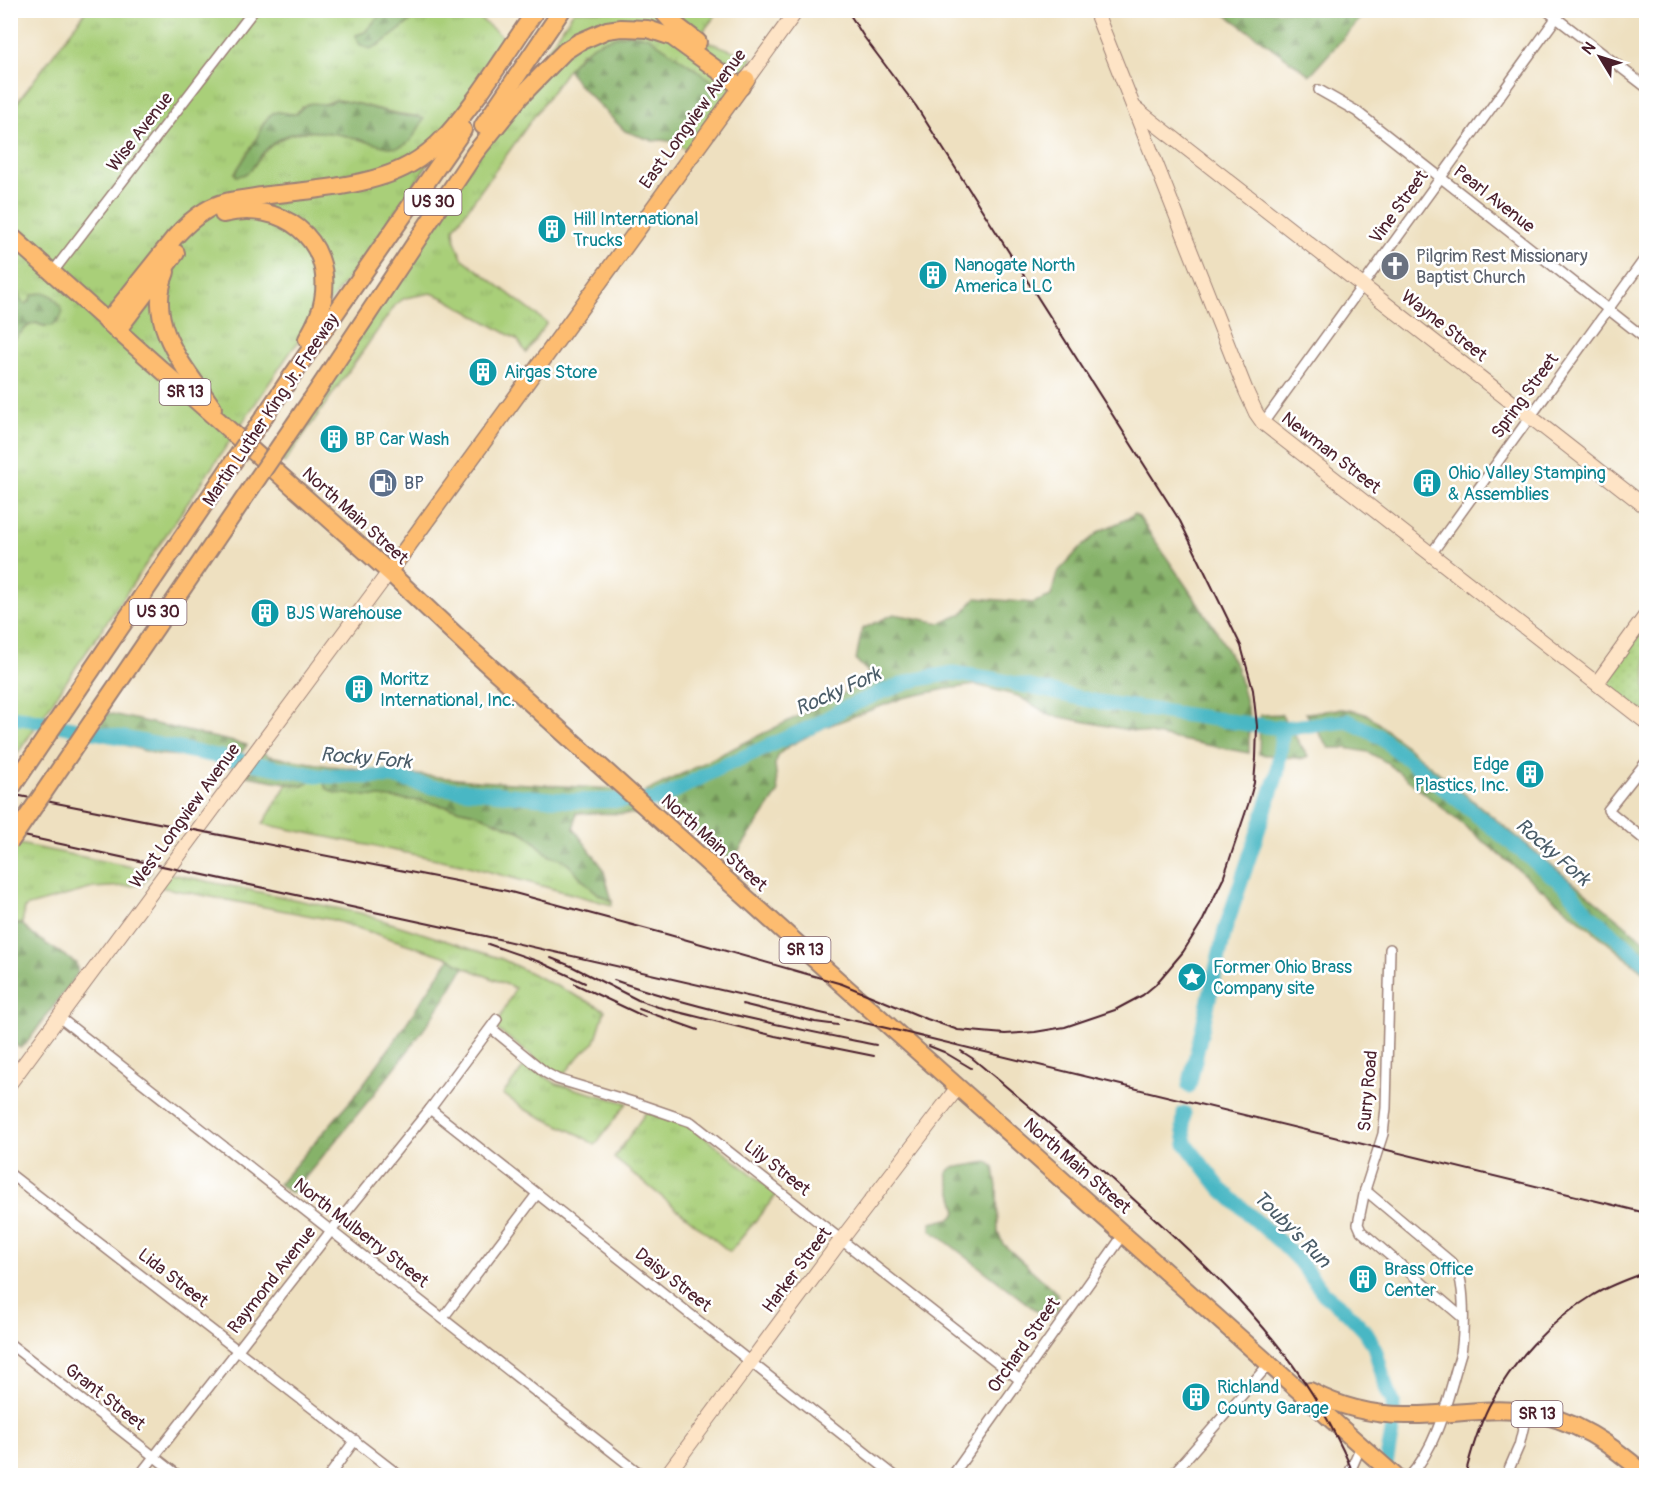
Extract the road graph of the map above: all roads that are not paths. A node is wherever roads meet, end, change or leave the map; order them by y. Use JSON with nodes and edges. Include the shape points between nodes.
{"nodes":[{"id":1,"x":254,"y":10,"type":"edge"},
{"id":2,"x":536,"y":10,"type":"edge"},
{"id":3,"x":545,"y":10,"type":"edge"},
{"id":4,"x":562,"y":10,"type":"edge"},
{"id":5,"x":661,"y":10,"type":"edge"},
{"id":6,"x":797,"y":10,"type":"edge"},
{"id":7,"x":1095,"y":10,"type":"edge"},
{"id":8,"x":1546,"y":10,"type":"edge"},
{"id":9,"x":1559,"y":15,"type":"edge"},
{"id":10,"x":744,"y":83,"type":"junction"},
{"id":11,"x":1647,"y":87,"type":"edge"},
{"id":12,"x":1319,"y":90,"type":"dead end"},
{"id":13,"x":1133,"y":107,"type":"junction"},
{"id":14,"x":1441,"y":177,"type":"junction"},
{"id":15,"x":10,"y":235,"type":"edge"},
{"id":16,"x":1647,"y":257,"type":"edge"},
{"id":17,"x":171,"y":260,"type":"junction"},
{"id":18,"x":52,"y":273,"type":"junction"},
{"id":19,"x":1363,"y":285,"type":"junction"},
{"id":20,"x":1609,"y":309,"type":"junction"},
{"id":21,"x":112,"y":327,"type":"junction"},
{"id":22,"x":1647,"y":339,"type":"edge"},
{"id":23,"x":286,"y":377,"type":"junction"},
{"id":24,"x":308,"y":397,"type":"junction"},
{"id":25,"x":1531,"y":417,"type":"junction"},
{"id":26,"x":1263,"y":423,"type":"junction"},
{"id":27,"x":227,"y":428,"type":"junction"},
{"id":28,"x":1647,"y":507,"type":"edge"},
{"id":29,"x":1431,"y":554,"type":"junction"},
{"id":30,"x":388,"y":572,"type":"junction"},
{"id":31,"x":1647,"y":615,"type":"edge"},
{"id":32,"x":1597,"y":683,"type":"junction"},
{"id":33,"x":1647,"y":722,"type":"edge"},
{"id":34,"x":1647,"y":762,"type":"edge"},
{"id":35,"x":10,"y":777,"type":"edge"},
{"id":36,"x":10,"y":790,"type":"edge"},
{"id":37,"x":10,"y":829,"type":"edge"},
{"id":38,"x":1647,"y":841,"type":"edge"},
{"id":39,"x":10,"y":842,"type":"edge"},
{"id":40,"x":1390,"y":949,"type":"dead end"},
{"id":41,"x":59,"y":1017,"type":"junction"},
{"id":42,"x":497,"y":1019,"type":"dead end"},
{"id":43,"x":491,"y":1028,"type":"junction"},
{"id":44,"x":10,"y":1083,"type":"edge"},
{"id":45,"x":958,"y":1087,"type":"junction"},
{"id":46,"x":430,"y":1109,"type":"junction"},
{"id":47,"x":10,"y":1174,"type":"edge"},
{"id":48,"x":1365,"y":1190,"type":"junction"},
{"id":49,"x":537,"y":1194,"type":"junction"},
{"id":50,"x":331,"y":1231,"type":"junction"},
{"id":51,"x":1124,"y":1234,"type":"junction"},
{"id":52,"x":841,"y":1240,"type":"junction"},
{"id":53,"x":443,"y":1318,"type":"junction"},
{"id":54,"x":1463,"y":1318,"type":"junction"},
{"id":55,"x":10,"y":1344,"type":"edge"},
{"id":56,"x":238,"y":1350,"type":"junction"},
{"id":57,"x":751,"y":1362,"type":"junction"},
{"id":58,"x":1270,"y":1363,"type":"junction"},
{"id":59,"x":1284,"y":1376,"type":"junction"},
{"id":60,"x":1020,"y":1380,"type":"junction"},
{"id":61,"x":1527,"y":1412,"type":"junction"},
{"id":62,"x":1443,"y":1413,"type":"junction"},
{"id":63,"x":355,"y":1440,"type":"junction"},
{"id":64,"x":1361,"y":1446,"type":"junction"},
{"id":65,"x":154,"y":1456,"type":"junction"},
{"id":66,"x":1647,"y":1475,"type":"edge"},
{"id":67,"x":139,"y":1476,"type":"edge"},
{"id":68,"x":179,"y":1476,"type":"edge"},
{"id":69,"x":329,"y":1476,"type":"edge"},
{"id":70,"x":400,"y":1476,"type":"edge"},
{"id":71,"x":642,"y":1476,"type":"edge"},
{"id":72,"x":666,"y":1476,"type":"edge"},
{"id":73,"x":895,"y":1476,"type":"edge"},
{"id":74,"x":952,"y":1476,"type":"edge"},
{"id":75,"x":1171,"y":1476,"type":"edge"},
{"id":76,"x":1348,"y":1476,"type":"edge"},
{"id":77,"x":1395,"y":1476,"type":"edge"},
{"id":78,"x":1410,"y":1476,"type":"edge"},
{"id":79,"x":1506,"y":1476,"type":"edge"}],
"edges":[{"from":1,"to":18,"type":"street","name":"Wise Avenue"},
{"from":2,"to":21,"type":"highway","via":[[457,124],[419,160],[375,179],[215,205],[174,238]]},
{"from":3,"to":23,"type":"highway","name":"Martin Luther King Jr. Freeway","number":"US 30"},
{"from":4,"to":24,"type":"highway","name":"Martin Luther King Jr. Freeway","number":"US 30"},
{"from":5,"to":10,"type":"highway"},
{"from":6,"to":10,"type":"street","name":"East Longview Avenue"},
{"from":7,"to":13,"type":"street","name":"Newman Street"},
{"from":8,"to":9,"type":"street"},
{"from":9,"to":11,"type":"street"},
{"from":9,"to":14,"type":"street","name":"Vine Street"},
{"from":10,"to":24,"type":"highway","via":[[672,37],[648,29],[607,30],[565,51],[520,97],[475,153]]},
{"from":10,"to":30,"type":"main road","name":"East Longview Avenue"},
{"from":12,"to":14,"type":"street","name":"Pearl Avenue","via":[[1356,111]]},
{"from":13,"to":19,"type":"street","name":"Wayne Street"},
{"from":13,"to":26,"type":"street","name":"Newman Street","via":[[1252,405]]},
{"from":14,"to":19,"type":"street","name":"Vine Street"},
{"from":14,"to":20,"type":"street","name":"Pearl Avenue"},
{"from":15,"to":18,"type":"highway","name":"North Main Street","number":"SR 13"},
{"from":16,"to":20,"type":"street","name":"Spring Street"},
{"from":17,"to":21,"type":"highway"},
{"from":17,"to":23,"type":"highway","via":[[198,228],[233,211],[272,214],[303,232],[322,267],[323,301]]},
{"from":17,"to":27,"type":"highway","via":[[160,293],[164,328],[178,357]]},
{"from":18,"to":21,"type":"highway","name":"North Main Street","number":"SR 13"},
{"from":19,"to":25,"type":"street","name":"Wayne Street"},
{"from":19,"to":26,"type":"street","name":"Vine Street"},
{"from":20,"to":22,"type":"street","name":"Pearl Avenue"},
{"from":20,"to":25,"type":"street","name":"Spring Street"},
{"from":21,"to":27,"type":"highway","name":"North Main Street","number":"SR 13"},
{"from":23,"to":35,"type":"highway"},
{"from":23,"to":36,"type":"highway","name":"Martin Luther King Jr. Freeway","number":"US 30","bridge":true},
{"from":24,"to":37,"type":"highway","name":"Martin Luther King Jr. Freeway","number":"US 30"},
{"from":24,"to":39,"type":"highway","bridge":true},
{"from":25,"to":28,"type":"street","name":"Wayne Street"},
{"from":25,"to":29,"type":"street","name":"Spring Street"},
{"from":26,"to":29,"type":"street","name":"Newman Street"},
{"from":27,"to":30,"type":"highway","name":"North Main Street","number":"SR 13"},
{"from":29,"to":32,"type":"street","name":"Newman Street"},
{"from":30,"to":41,"type":"street","name":"West Longview Avenue"},
{"from":30,"to":45,"type":"highway","name":"North Main Street","number":"SR 13"},
{"from":31,"to":32,"type":"street"},
{"from":32,"to":33,"type":"street","name":"Newman Street"},
{"from":34,"to":38,"type":"street","via":[[1608,810]]},
{"from":40,"to":48,"type":"street","name":"Surry Road","via":[[1386,1108],[1383,1134]]},
{"from":41,"to":44,"type":"street","name":"West Longview Avenue"},
{"from":41,"to":50,"type":"street","name":"North Mulberry Street"},
{"from":42,"to":43,"type":"street","name":"Raymond Avenue"},
{"from":43,"to":46,"type":"street","name":"Raymond Avenue"},
{"from":43,"to":52,"type":"street","name":"Lily Street","via":[[551,1076],[691,1122]]},
{"from":45,"to":51,"type":"highway","name":"North Main Street","number":"SR 13"},
{"from":45,"to":52,"type":"street","name":"Harker Street"},
{"from":46,"to":49,"type":"street","name":"Daisy Street"},
{"from":46,"to":50,"type":"street","name":"Raymond Avenue"},
{"from":47,"to":56,"type":"street","name":"Lida Street"},
{"from":48,"to":54,"type":"street","via":[[1456,1269],[1460,1275]]},
{"from":48,"to":54,"type":"street","name":"Surry Road","via":[[1357,1222],[1361,1231]]},
{"from":49,"to":53,"type":"street"},
{"from":49,"to":57,"type":"street","name":"Daisy Street"},
{"from":50,"to":53,"type":"street","name":"North Mulberry Street"},
{"from":50,"to":56,"type":"street","name":"Raymond Avenue"},
{"from":51,"to":58,"type":"highway","name":"North Main Street","number":"SR 13"},
{"from":51,"to":60,"type":"street","name":"Orchard Street"},
{"from":52,"to":57,"type":"street","name":"Harker Street"},
{"from":52,"to":60,"type":"street","name":"Lily Street"},
{"from":53,"to":71,"type":"street","name":"North Mulberry Street"},
{"from":54,"to":62,"type":"street","via":[[1461,1353]]},
{"from":55,"to":65,"type":"street","name":"Grant Street"},
{"from":56,"to":63,"type":"street","name":"Lida Street"},
{"from":56,"to":65,"type":"street","name":"Raymond Avenue"},
{"from":57,"to":72,"type":"street","name":"Harker Street"},
{"from":57,"to":73,"type":"street","name":"Daisy Street"},
{"from":58,"to":59,"type":"highway","name":"North Main Street","number":"SR 13"},
{"from":58,"to":75,"type":"street"},
{"from":59,"to":62,"type":"highway","number":"SR 13","via":[[1352,1409],[1412,1415]]},
{"from":59,"to":64,"type":"highway","name":"North Main Street","number":"SR 13"},
{"from":60,"to":74,"type":"street","name":"Orchard Street"},
{"from":61,"to":62,"type":"highway","number":"SR 13"},
{"from":61,"to":66,"type":"highway","number":"SR 13","via":[[1566,1422],[1596,1436]]},
{"from":61,"to":79,"type":"street"},
{"from":62,"to":78,"type":"street","via":[[1429,1450]]},
{"from":63,"to":69,"type":"street"},
{"from":63,"to":70,"type":"street","name":"Lida Street"},
{"from":64,"to":76,"type":"street"},
{"from":64,"to":77,"type":"highway","name":"North Main Street","number":"SR 13"},
{"from":65,"to":67,"type":"street","name":"Raymond Avenue"},
{"from":65,"to":68,"type":"street","name":"Grant Street"}]}
